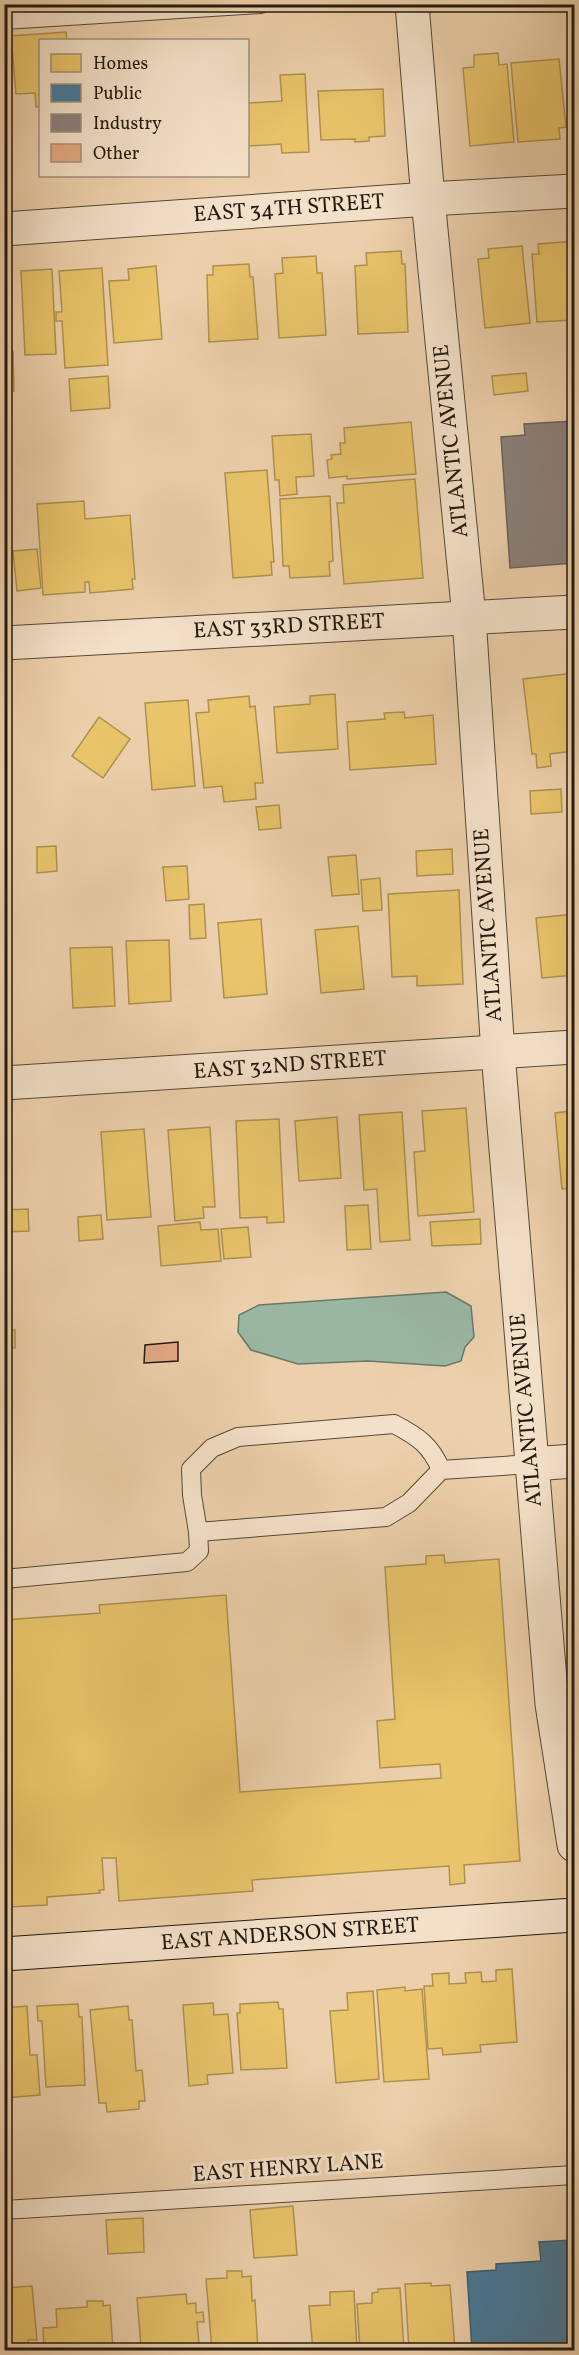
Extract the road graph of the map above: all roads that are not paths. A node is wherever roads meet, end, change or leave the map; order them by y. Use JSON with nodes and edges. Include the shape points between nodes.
{"nodes":[{"id":1,"x":261,"y":4,"type":"edge"},
{"id":2,"x":412,"y":4,"type":"edge"},
{"id":3,"x":4,"y":20,"type":"edge"},
{"id":4,"x":574,"y":191,"type":"edge"},
{"id":5,"x":428,"y":199,"type":"junction"},
{"id":6,"x":4,"y":229,"type":"edge"},
{"id":7,"x":574,"y":612,"type":"edge"},
{"id":8,"x":469,"y":617,"type":"junction"},
{"id":9,"x":4,"y":643,"type":"edge"},
{"id":10,"x":574,"y":1047,"type":"edge"},
{"id":11,"x":498,"y":1053,"type":"junction"},
{"id":12,"x":4,"y":1083,"type":"edge"},
{"id":13,"x":574,"y":1461,"type":"edge"},
{"id":14,"x":532,"y":1464,"type":"junction"},
{"id":15,"x":441,"y":1470,"type":"junction"},
{"id":16,"x":198,"y":1532,"type":"junction"},
{"id":17,"x":4,"y":1580,"type":"edge"},
{"id":18,"x":563,"y":1703,"type":"edge"},
{"id":19,"x":574,"y":1845,"type":"edge"},
{"id":20,"x":574,"y":1915,"type":"edge"},
{"id":21,"x":4,"y":1954,"type":"edge"},
{"id":22,"x":574,"y":2175,"type":"edge"},
{"id":23,"x":4,"y":2210,"type":"edge"}],
"edges":[{"from":1,"to":3,"type":"lane"},
{"from":2,"to":5,"type":"street","name":"ATLANTIC AVENUE"},
{"from":4,"to":5,"type":"street","name":"EAST 34TH STREET"},
{"from":5,"to":6,"type":"street","name":"EAST 34TH STREET"},
{"from":5,"to":8,"type":"street","name":"ATLANTIC AVENUE"},
{"from":7,"to":8,"type":"street","name":"EAST 33RD STREET"},
{"from":8,"to":9,"type":"street","name":"EAST 33RD STREET"},
{"from":8,"to":11,"type":"street","name":"ATLANTIC AVENUE"},
{"from":10,"to":11,"type":"street","name":"EAST 32ND STREET"},
{"from":11,"to":12,"type":"street","name":"EAST 32ND STREET"},
{"from":11,"to":14,"type":"street","name":"ATLANTIC AVENUE"},
{"from":13,"to":14,"type":"street"},
{"from":14,"to":15,"type":"lane"},
{"from":14,"to":18,"type":"street","name":"ATLANTIC AVENUE"},
{"from":15,"to":16,"type":"lane","via":[[409,1503],[386,1516]]},
{"from":15,"to":16,"type":"lane","via":[[435,1455],[416,1435],[394,1424],[238,1437],[212,1448],[192,1469]]},
{"from":16,"to":17,"type":"lane","via":[[198,1551],[187,1562]]},
{"from":18,"to":19,"type":"street","name":"ATLANTIC AVENUE"},
{"from":20,"to":21,"type":"street","name":"EAST ANDERSON STREET"},
{"from":22,"to":23,"type":"lane","name":"EAST HENRY LANE"}]}
